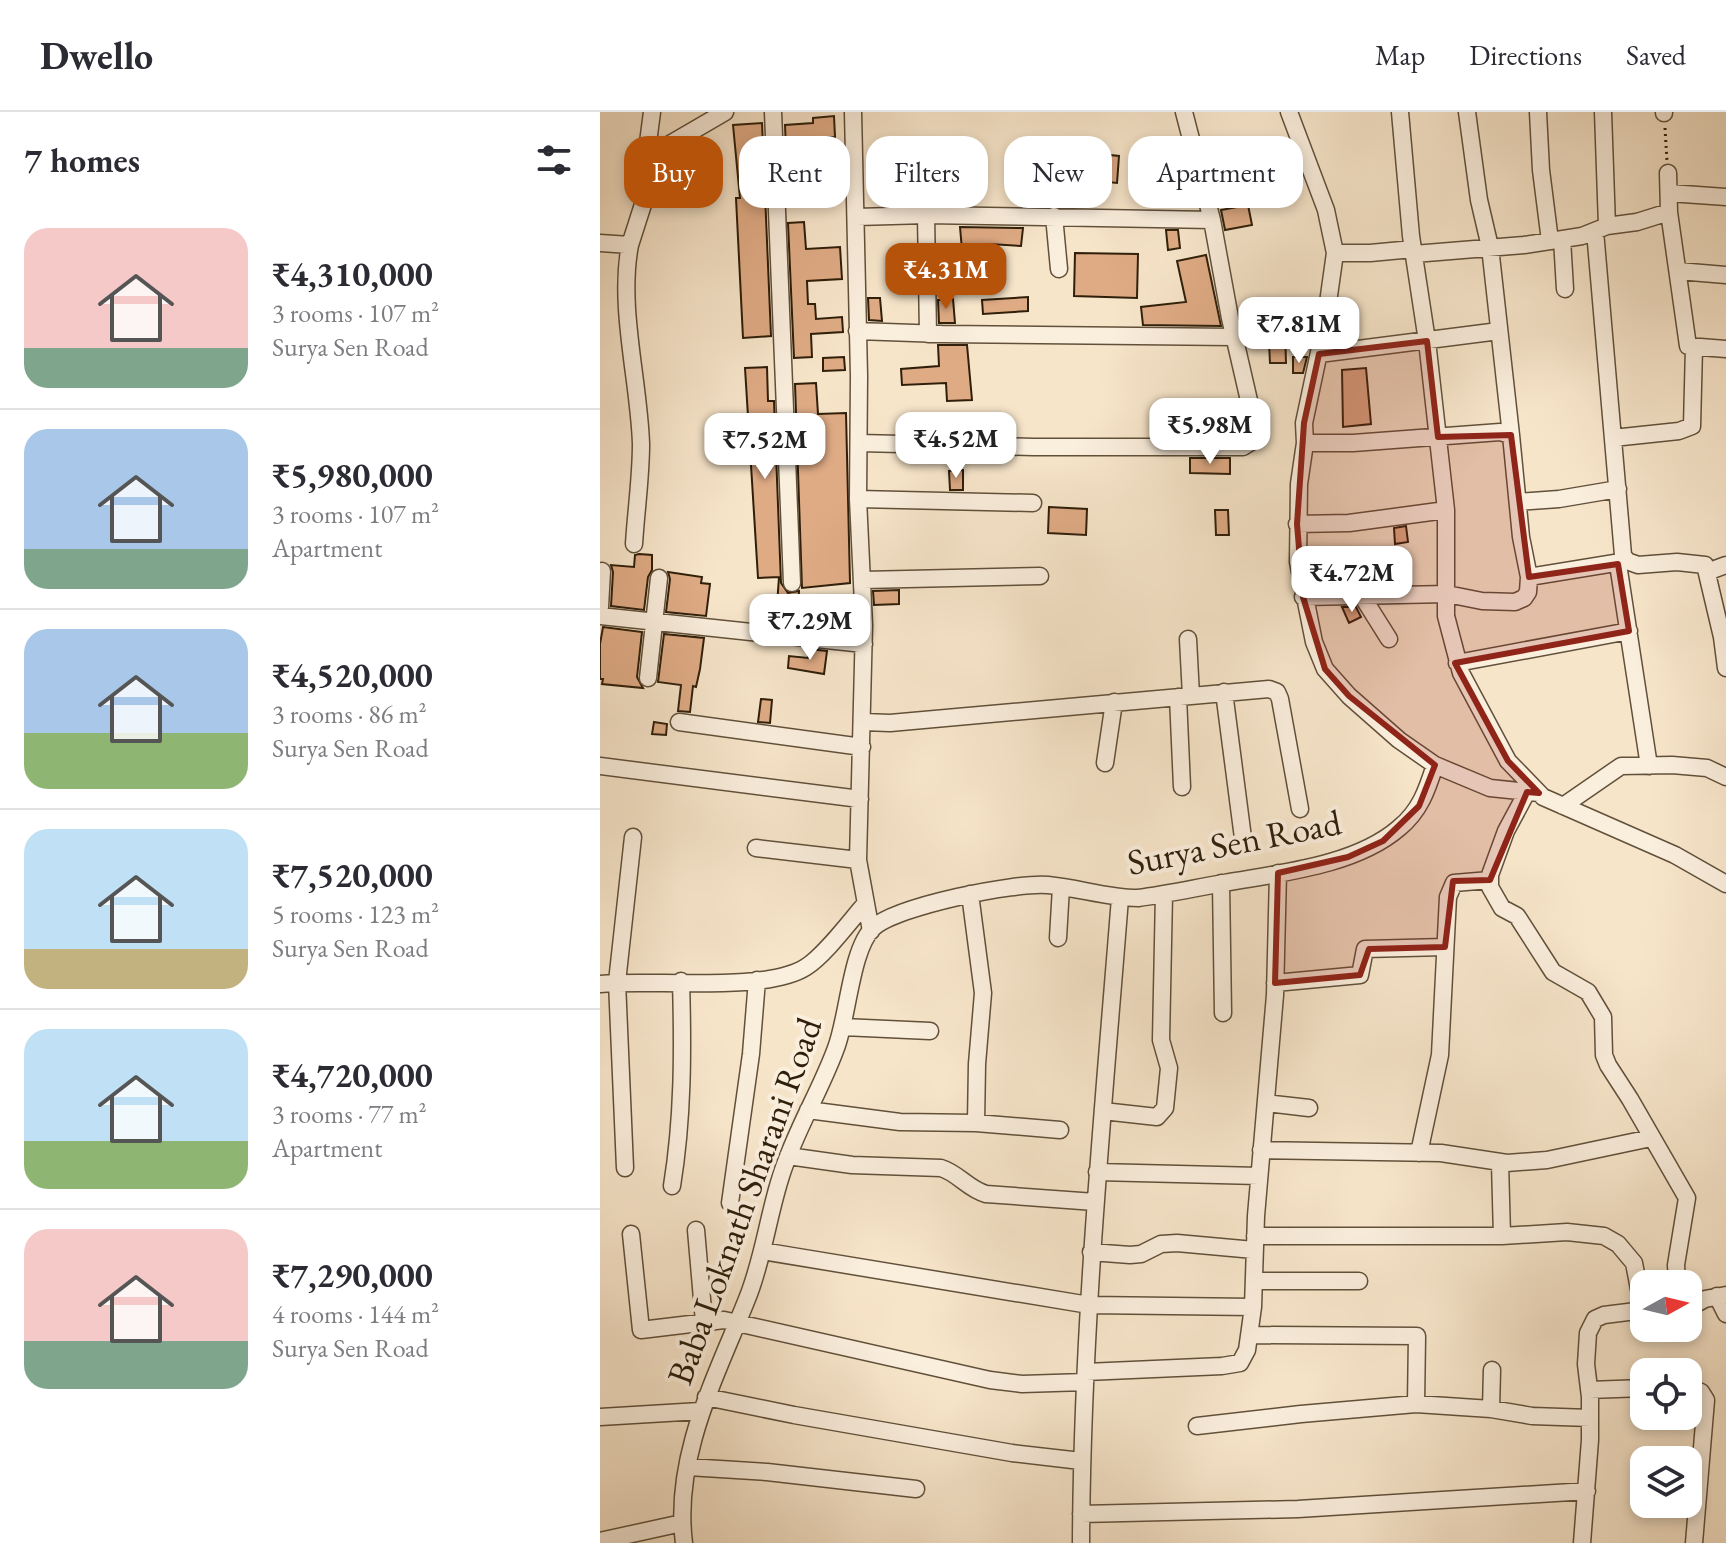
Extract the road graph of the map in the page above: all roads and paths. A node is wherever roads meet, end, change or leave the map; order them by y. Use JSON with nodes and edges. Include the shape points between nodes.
{"nodes":[{"id":1,"x":652,"y":112,"type":"edge"},
{"id":2,"x":725,"y":112,"type":"edge"},
{"id":3,"x":773,"y":112,"type":"edge"},
{"id":4,"x":853,"y":112,"type":"edge"},
{"id":5,"x":1184,"y":112,"type":"edge"},
{"id":6,"x":1289,"y":112,"type":"edge"},
{"id":7,"x":1400,"y":112,"type":"edge"},
{"id":8,"x":1467,"y":112,"type":"edge"},
{"id":9,"x":1538,"y":112,"type":"edge"},
{"id":10,"x":1603,"y":112,"type":"edge"},
{"id":11,"x":1664,"y":112,"type":"edge"},
{"id":12,"x":649,"y":136,"type":"edge"},
{"id":13,"x":684,"y":136,"type":"edge"},
{"id":14,"x":1668,"y":173,"type":"joint"},
{"id":15,"x":1669,"y":193,"type":"junction"},
{"id":16,"x":1726,"y":197,"type":"edge"},
{"id":17,"x":642,"y":208,"type":"edge"},
{"id":18,"x":1669,"y":212,"type":"junction"},
{"id":19,"x":926,"y":215,"type":"junction"},
{"id":20,"x":1054,"y":216,"type":"junction"},
{"id":21,"x":857,"y":217,"type":"junction"},
{"id":22,"x":1212,"y":220,"type":"junction"},
{"id":23,"x":1601,"y":229,"type":"junction"},
{"id":24,"x":1556,"y":240,"type":"junction"},
{"id":25,"x":600,"y":243,"type":"edge"},
{"id":26,"x":630,"y":245,"type":"junction"},
{"id":27,"x":1490,"y":247,"type":"junction"},
{"id":28,"x":1414,"y":252,"type":"junction"},
{"id":29,"x":1335,"y":253,"type":"junction"},
{"id":30,"x":1059,"y":269,"type":"dead end"},
{"id":31,"x":1678,"y":271,"type":"junction"},
{"id":32,"x":1726,"y":275,"type":"edge"},
{"id":33,"x":1565,"y":289,"type":"dead end"},
{"id":34,"x":857,"y":331,"type":"junction"},
{"id":35,"x":1499,"y":331,"type":"junction"},
{"id":36,"x":928,"y":334,"type":"junction"},
{"id":37,"x":1234,"y":337,"type":"junction"},
{"id":38,"x":1427,"y":341,"type":"junction"},
{"id":39,"x":1694,"y":347,"type":"junction"},
{"id":40,"x":1726,"y":349,"type":"edge"},
{"id":41,"x":1319,"y":354,"type":"junction"},
{"id":42,"x":1511,"y":435,"type":"junction"},
{"id":43,"x":1438,"y":437,"type":"junction"},
{"id":44,"x":1613,"y":438,"type":"junction"},
{"id":45,"x":859,"y":443,"type":"junction"},
{"id":46,"x":1305,"y":443,"type":"junction"},
{"id":47,"x":1618,"y":489,"type":"junction"},
{"id":48,"x":858,"y":499,"type":"junction"},
{"id":49,"x":1518,"y":502,"type":"junction"},
{"id":50,"x":1033,"y":503,"type":"dead end"},
{"id":51,"x":1446,"y":510,"type":"junction"},
{"id":52,"x":1297,"y":524,"type":"junction"},
{"id":53,"x":634,"y":544,"type":"dead end"},
{"id":54,"x":1622,"y":563,"type":"junction"},
{"id":55,"x":1726,"y":565,"type":"edge"},
{"id":56,"x":602,"y":571,"type":"dead end"},
{"id":57,"x":1707,"y":572,"type":"junction"},
{"id":58,"x":1040,"y":576,"type":"dead end"},
{"id":59,"x":1529,"y":577,"type":"junction"},
{"id":60,"x":659,"y":578,"type":"dead end"},
{"id":61,"x":863,"y":580,"type":"junction"},
{"id":62,"x":792,"y":583,"type":"dead end"},
{"id":63,"x":1447,"y":594,"type":"junction"},
{"id":64,"x":1362,"y":596,"type":"junction"},
{"id":65,"x":1303,"y":597,"type":"junction"},
{"id":66,"x":600,"y":607,"type":"edge"},
{"id":67,"x":600,"y":616,"type":"edge"},
{"id":68,"x":807,"y":617,"type":"dead end"},
{"id":69,"x":654,"y":621,"type":"junction"},
{"id":70,"x":864,"y":625,"type":"junction"},
{"id":71,"x":1629,"y":631,"type":"junction"},
{"id":72,"x":1724,"y":637,"type":"edge"},
{"id":73,"x":1188,"y":639,"type":"dead end"},
{"id":74,"x":1389,"y":639,"type":"dead end"},
{"id":75,"x":864,"y":644,"type":"junction"},
{"id":76,"x":1457,"y":663,"type":"junction"},
{"id":77,"x":1726,"y":668,"type":"edge"},
{"id":78,"x":648,"y":678,"type":"dead end"},
{"id":79,"x":1224,"y":692,"type":"junction"},
{"id":80,"x":1184,"y":696,"type":"junction"},
{"id":81,"x":1114,"y":702,"type":"junction"},
{"id":82,"x":679,"y":722,"type":"dead end"},
{"id":83,"x":863,"y":722,"type":"junction"},
{"id":84,"x":862,"y":747,"type":"junction"},
{"id":85,"x":1105,"y":763,"type":"dead end"},
{"id":86,"x":1435,"y":765,"type":"junction"},
{"id":87,"x":600,"y":766,"type":"edge"},
{"id":88,"x":1649,"y":766,"type":"junction"},
{"id":89,"x":1726,"y":777,"type":"edge"},
{"id":90,"x":1182,"y":787,"type":"dead end"},
{"id":91,"x":1533,"y":792,"type":"junction"},
{"id":92,"x":860,"y":799,"type":"junction"},
{"id":93,"x":1563,"y":806,"type":"junction"},
{"id":94,"x":1300,"y":809,"type":"dead end"},
{"id":95,"x":633,"y":837,"type":"dead end"},
{"id":96,"x":1243,"y":838,"type":"dead end"},
{"id":97,"x":756,"y":848,"type":"dead end"},
{"id":98,"x":858,"y":860,"type":"junction"},
{"id":99,"x":1278,"y":873,"type":"junction"},
{"id":100,"x":1490,"y":880,"type":"junction"},
{"id":101,"x":1221,"y":883,"type":"junction"},
{"id":102,"x":1726,"y":884,"type":"edge"},
{"id":103,"x":1061,"y":887,"type":"junction"},
{"id":104,"x":970,"y":894,"type":"junction"},
{"id":105,"x":1164,"y":894,"type":"junction"},
{"id":106,"x":1120,"y":898,"type":"junction"},
{"id":107,"x":865,"y":904,"type":"junction"},
{"id":108,"x":871,"y":931,"type":"junction"},
{"id":109,"x":1058,"y":938,"type":"dead end"},
{"id":110,"x":1445,"y":947,"type":"junction"},
{"id":111,"x":757,"y":980,"type":"junction"},
{"id":112,"x":681,"y":981,"type":"junction"},
{"id":113,"x":608,"y":983,"type":"edge"},
{"id":114,"x":1275,"y":983,"type":"junction"},
{"id":115,"x":1223,"y":1013,"type":"dead end"},
{"id":116,"x":843,"y":1027,"type":"junction"},
{"id":117,"x":930,"y":1031,"type":"dead end"},
{"id":118,"x":1266,"y":1103,"type":"junction"},
{"id":119,"x":1309,"y":1108,"type":"dead end"},
{"id":120,"x":808,"y":1110,"type":"junction"},
{"id":121,"x":1103,"y":1111,"type":"junction"},
{"id":122,"x":976,"y":1123,"type":"junction"},
{"id":123,"x":1060,"y":1130,"type":"dead end"},
{"id":124,"x":1651,"y":1138,"type":"junction"},
{"id":125,"x":1261,"y":1150,"type":"junction"},
{"id":126,"x":1419,"y":1153,"type":"junction"},
{"id":127,"x":788,"y":1156,"type":"junction"},
{"id":128,"x":1500,"y":1163,"type":"junction"},
{"id":129,"x":625,"y":1168,"type":"dead end"},
{"id":130,"x":1097,"y":1172,"type":"junction"},
{"id":131,"x":1259,"y":1176,"type":"junction"},
{"id":132,"x":672,"y":1186,"type":"dead end"},
{"id":133,"x":1095,"y":1202,"type":"junction"},
{"id":134,"x":730,"y":1203,"type":"dead end"},
{"id":135,"x":696,"y":1230,"type":"dead end"},
{"id":136,"x":631,"y":1234,"type":"dead end"},
{"id":137,"x":1502,"y":1236,"type":"junction"},
{"id":138,"x":1254,"y":1243,"type":"junction"},
{"id":139,"x":762,"y":1251,"type":"junction"},
{"id":140,"x":1091,"y":1252,"type":"junction"},
{"id":141,"x":1637,"y":1270,"type":"edge"},
{"id":142,"x":1676,"y":1270,"type":"edge"},
{"id":143,"x":1255,"y":1281,"type":"junction"},
{"id":144,"x":1359,"y":1281,"type":"dead end"},
{"id":145,"x":1722,"y":1296,"type":"edge"},
{"id":146,"x":1702,"y":1303,"type":"edge"},
{"id":147,"x":1089,"y":1305,"type":"junction"},
{"id":148,"x":1253,"y":1307,"type":"junction"},
{"id":149,"x":1630,"y":1311,"type":"edge"},
{"id":150,"x":1726,"y":1314,"type":"edge"},
{"id":151,"x":704,"y":1322,"type":"junction"},
{"id":152,"x":737,"y":1324,"type":"junction"},
{"id":153,"x":1250,"y":1335,"type":"junction"},
{"id":154,"x":1492,"y":1370,"type":"dead end"},
{"id":155,"x":1085,"y":1377,"type":"junction"},
{"id":156,"x":1630,"y":1389,"type":"edge"},
{"id":157,"x":1589,"y":1390,"type":"junction"},
{"id":158,"x":1702,"y":1394,"type":"edge"},
{"id":159,"x":703,"y":1404,"type":"junction"},
{"id":160,"x":1416,"y":1404,"type":"junction"},
{"id":161,"x":1491,"y":1409,"type":"junction"},
{"id":162,"x":600,"y":1417,"type":"edge"},
{"id":163,"x":1590,"y":1418,"type":"junction"},
{"id":164,"x":1197,"y":1426,"type":"dead end"},
{"id":165,"x":1081,"y":1461,"type":"junction"},
{"id":166,"x":688,"y":1467,"type":"junction"},
{"id":167,"x":916,"y":1489,"type":"dead end"},
{"id":168,"x":1587,"y":1491,"type":"junction"},
{"id":169,"x":1081,"y":1514,"type":"junction"},
{"id":170,"x":682,"y":1523,"type":"junction"},
{"id":171,"x":600,"y":1541,"type":"edge"},
{"id":172,"x":684,"y":1543,"type":"edge"},
{"id":173,"x":1081,"y":1543,"type":"edge"},
{"id":174,"x":1582,"y":1543,"type":"edge"},
{"id":175,"x":1694,"y":1543,"type":"edge"}],
"edges":[{"from":1,"to":12,"type":"street"},
{"from":2,"to":13,"type":"street"},
{"from":3,"to":62,"type":"street"},
{"from":4,"to":21,"type":"street"},
{"from":5,"to":22,"type":"street"},
{"from":6,"to":29,"type":"street","via":[[1326,210]]},
{"from":7,"to":28,"type":"street"},
{"from":8,"to":27,"type":"street"},
{"from":9,"to":24,"type":"street","via":[[1541,170]]},
{"from":10,"to":23,"type":"street"},
{"from":11,"to":14,"type":"path"},
{"from":14,"to":15,"type":"street"},
{"from":15,"to":16,"type":"street"},
{"from":15,"to":18,"type":"street"},
{"from":17,"to":26,"type":"street"},
{"from":18,"to":23,"type":"street"},
{"from":18,"to":31,"type":"street"},
{"from":19,"to":20,"type":"street"},
{"from":19,"to":21,"type":"street"},
{"from":19,"to":36,"type":"street"},
{"from":20,"to":22,"type":"street"},
{"from":20,"to":30,"type":"street"},
{"from":21,"to":34,"type":"street"},
{"from":22,"to":37,"type":"street"},
{"from":23,"to":24,"type":"street"},
{"from":23,"to":44,"type":"street"},
{"from":24,"to":27,"type":"street"},
{"from":24,"to":33,"type":"street"},
{"from":25,"to":26,"type":"street"},
{"from":26,"to":53,"type":"street","via":[[629,335],[641,443]]},
{"from":27,"to":28,"type":"street"},
{"from":27,"to":35,"type":"street"},
{"from":28,"to":29,"type":"street"},
{"from":28,"to":38,"type":"street"},
{"from":29,"to":41,"type":"street"},
{"from":31,"to":32,"type":"street"},
{"from":31,"to":39,"type":"street","via":[[1688,346]]},
{"from":34,"to":36,"type":"street"},
{"from":34,"to":45,"type":"street"},
{"from":35,"to":38,"type":"street"},
{"from":35,"to":42,"type":"street"},
{"from":36,"to":37,"type":"street"},
{"from":37,"to":45,"type":"street","via":[[1253,418],[1251,442],[1243,447]]},
{"from":38,"to":41,"type":"street"},
{"from":38,"to":43,"type":"street"},
{"from":39,"to":40,"type":"street"},
{"from":39,"to":44,"type":"street","via":[[1692,426]]},
{"from":41,"to":46,"type":"street","via":[[1304,423]]},
{"from":42,"to":43,"type":"street"},
{"from":42,"to":49,"type":"street"},
{"from":43,"to":46,"type":"street"},
{"from":43,"to":51,"type":"street"},
{"from":44,"to":47,"type":"street"},
{"from":45,"to":48,"type":"street"},
{"from":46,"to":52,"type":"street"},
{"from":47,"to":49,"type":"street"},
{"from":47,"to":54,"type":"street"},
{"from":48,"to":50,"type":"street"},
{"from":48,"to":61,"type":"street"},
{"from":49,"to":59,"type":"street"},
{"from":51,"to":52,"type":"street"},
{"from":51,"to":63,"type":"street"},
{"from":52,"to":65,"type":"street"},
{"from":54,"to":57,"type":"street","via":[[1677,562],[1705,565]]},
{"from":54,"to":59,"type":"street"},
{"from":54,"to":71,"type":"street"},
{"from":55,"to":57,"type":"street"},
{"from":56,"to":66,"type":"street"},
{"from":57,"to":72,"type":"street"},
{"from":58,"to":61,"type":"street"},
{"from":59,"to":63,"type":"street","via":[[1528,592],[1515,602]]},
{"from":60,"to":69,"type":"street"},
{"from":61,"to":70,"type":"street"},
{"from":63,"to":64,"type":"street"},
{"from":63,"to":76,"type":"street","via":[[1446,616]]},
{"from":64,"to":65,"type":"street"},
{"from":64,"to":74,"type":"street"},
{"from":65,"to":86,"type":"street","via":[[1325,669],[1399,740]]},
{"from":67,"to":69,"type":"street"},
{"from":68,"to":70,"type":"street"},
{"from":69,"to":75,"type":"street"},
{"from":69,"to":78,"type":"street"},
{"from":70,"to":75,"type":"street"},
{"from":71,"to":76,"type":"street"},
{"from":71,"to":88,"type":"street"},
{"from":72,"to":77,"type":"street"},
{"from":73,"to":80,"type":"street"},
{"from":75,"to":83,"type":"street"},
{"from":76,"to":91,"type":"street","via":[[1508,761]]},
{"from":79,"to":80,"type":"street"},
{"from":79,"to":94,"type":"street","via":[[1277,692]]},
{"from":79,"to":96,"type":"street"},
{"from":80,"to":81,"type":"street"},
{"from":80,"to":90,"type":"street"},
{"from":81,"to":83,"type":"street"},
{"from":81,"to":85,"type":"street"},
{"from":82,"to":84,"type":"street"},
{"from":83,"to":84,"type":"street"},
{"from":84,"to":92,"type":"street"},
{"from":86,"to":91,"type":"street","via":[[1490,788]]},
{"from":86,"to":99,"type":"street","name":"Surya Sen Road","via":[[1419,806],[1383,841],[1348,857]]},
{"from":87,"to":92,"type":"street"},
{"from":88,"to":89,"type":"street","via":[[1707,768]]},
{"from":88,"to":93,"type":"street","via":[[1621,766]]},
{"from":91,"to":93,"type":"street"},
{"from":91,"to":100,"type":"street","via":[[1506,831]]},
{"from":92,"to":98,"type":"street"},
{"from":93,"to":102,"type":"street","via":[[1675,855]]},
{"from":95,"to":113,"type":"street"},
{"from":97,"to":98,"type":"street"},
{"from":98,"to":107,"type":"street"},
{"from":99,"to":101,"type":"street","name":"Surya Sen Road"},
{"from":99,"to":114,"type":"street"},
{"from":100,"to":110,"type":"street","via":[[1454,883]]},
{"from":100,"to":124,"type":"street","via":[[1502,908],[1517,916],[1553,972],[1595,1000],[1603,1017],[1608,1065]]},
{"from":101,"to":105,"type":"street","name":"Surya Sen Road"},
{"from":101,"to":115,"type":"street"},
{"from":103,"to":104,"type":"street","name":"Surya Sen Road","via":[[1045,884]]},
{"from":103,"to":106,"type":"street","name":"Surya Sen Road"},
{"from":103,"to":109,"type":"street"},
{"from":104,"to":108,"type":"street","name":"Surya Sen Road","via":[[911,908]]},
{"from":104,"to":122,"type":"street","via":[[983,993]]},
{"from":105,"to":106,"type":"street","name":"Surya Sen Road"},
{"from":105,"to":121,"type":"street","via":[[1161,1040],[1169,1068],[1165,1108],[1157,1117]]},
{"from":106,"to":121,"type":"street"},
{"from":107,"to":108,"type":"street"},
{"from":107,"to":111,"type":"street","via":[[808,966]]},
{"from":108,"to":116,"type":"street","name":"Baba Loknath Sharani Road","via":[[859,949]]},
{"from":110,"to":114,"type":"street","via":[[1365,949],[1360,975]]},
{"from":110,"to":126,"type":"street","via":[[1437,1073]]},
{"from":111,"to":112,"type":"street"},
{"from":111,"to":134,"type":"street"},
{"from":112,"to":113,"type":"street"},
{"from":112,"to":132,"type":"street","via":[[683,1073]]},
{"from":113,"to":129,"type":"street"},
{"from":114,"to":118,"type":"street"},
{"from":116,"to":117,"type":"street"},
{"from":116,"to":120,"type":"street","name":"Baba Loknath Sharani Road"},
{"from":118,"to":119,"type":"street"},
{"from":118,"to":125,"type":"street"},
{"from":120,"to":122,"type":"street","via":[[900,1122]]},
{"from":120,"to":127,"type":"street","name":"Baba Loknath Sharani Road"},
{"from":121,"to":130,"type":"street"},
{"from":122,"to":123,"type":"street"},
{"from":124,"to":128,"type":"street","via":[[1547,1160]]},
{"from":124,"to":142,"type":"street","via":[[1687,1198]]},
{"from":125,"to":126,"type":"street"},
{"from":125,"to":131,"type":"street"},
{"from":126,"to":128,"type":"street"},
{"from":127,"to":133,"type":"street","via":[[941,1168],[986,1194]]},
{"from":127,"to":139,"type":"street","name":"Baba Loknath Sharani Road"},
{"from":128,"to":137,"type":"street"},
{"from":130,"to":131,"type":"street"},
{"from":130,"to":133,"type":"street"},
{"from":131,"to":138,"type":"street"},
{"from":133,"to":140,"type":"street"},
{"from":135,"to":151,"type":"street"},
{"from":136,"to":151,"type":"street","via":[[641,1330]]},
{"from":137,"to":138,"type":"street"},
{"from":137,"to":141,"type":"street","via":[[1604,1236],[1618,1244]]},
{"from":138,"to":140,"type":"street","via":[[1161,1244],[1130,1255]]},
{"from":138,"to":143,"type":"street"},
{"from":139,"to":147,"type":"street"},
{"from":139,"to":152,"type":"street","name":"Baba Loknath Sharani Road"},
{"from":140,"to":147,"type":"street"},
{"from":143,"to":144,"type":"street"},
{"from":143,"to":148,"type":"street"},
{"from":145,"to":146,"type":"street"},
{"from":145,"to":150,"type":"street"},
{"from":147,"to":148,"type":"street"},
{"from":147,"to":155,"type":"street"},
{"from":148,"to":153,"type":"street"},
{"from":149,"to":157,"type":"street","via":[[1610,1313],[1592,1323],[1586,1353]]},
{"from":151,"to":152,"type":"street"},
{"from":152,"to":155,"type":"street","via":[[1008,1383]]},
{"from":152,"to":159,"type":"street","name":"Baba Loknath Sharani Road"},
{"from":153,"to":155,"type":"street","via":[[1240,1363]]},
{"from":153,"to":160,"type":"street","via":[[1417,1336]]},
{"from":154,"to":161,"type":"street"},
{"from":155,"to":165,"type":"street"},
{"from":156,"to":157,"type":"street"},
{"from":157,"to":163,"type":"street"},
{"from":158,"to":175,"type":"street","via":[[1706,1400]]},
{"from":159,"to":162,"type":"street"},
{"from":159,"to":165,"type":"street"},
{"from":159,"to":166,"type":"street","name":"Baba Loknath Sharani Road"},
{"from":160,"to":161,"type":"street"},
{"from":160,"to":164,"type":"street"},
{"from":161,"to":163,"type":"street"},
{"from":163,"to":168,"type":"street"},
{"from":165,"to":169,"type":"street"},
{"from":166,"to":167,"type":"street"},
{"from":166,"to":170,"type":"street","name":"Baba Loknath Sharani Road"},
{"from":168,"to":169,"type":"street","via":[[1298,1509]]},
{"from":168,"to":174,"type":"street"},
{"from":169,"to":173,"type":"street"},
{"from":170,"to":171,"type":"street"},
{"from":170,"to":172,"type":"street","name":"Baba Loknath Sharani Road"}]}
